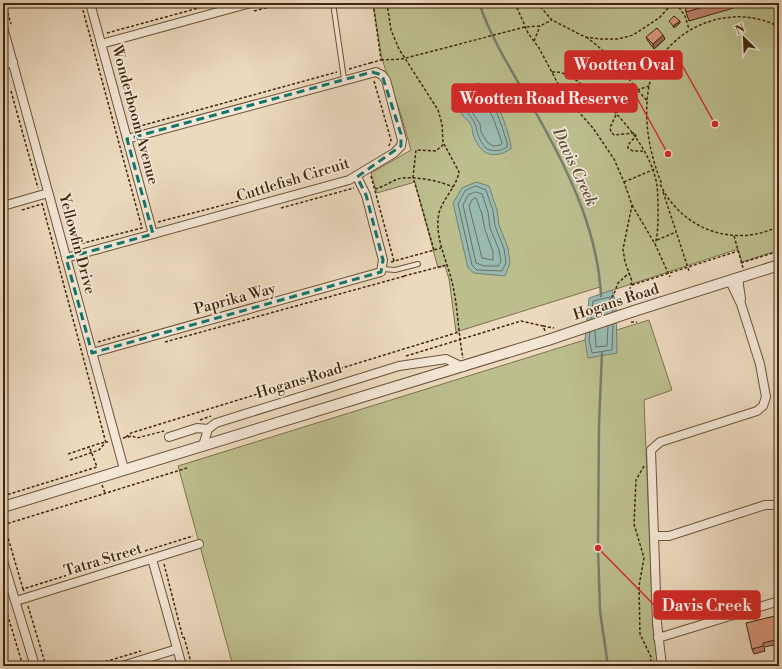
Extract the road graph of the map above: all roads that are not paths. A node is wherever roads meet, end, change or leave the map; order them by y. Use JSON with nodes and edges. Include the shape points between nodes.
{"nodes":[{"id":1,"x":90,"y":3,"type":"edge"},
{"id":2,"x":251,"y":3,"type":"edge"},
{"id":3,"x":333,"y":3,"type":"edge"},
{"id":4,"x":7,"y":26,"type":"edge"},
{"id":5,"x":105,"y":43,"type":"junction"},
{"id":6,"x":13,"y":62,"type":"junction"},
{"id":7,"x":4,"y":65,"type":"edge"},
{"id":8,"x":343,"y":75,"type":"junction"},
{"id":9,"x":127,"y":139,"type":"junction"},
{"id":10,"x":356,"y":177,"type":"junction"},
{"id":11,"x":48,"y":193,"type":"junction"},
{"id":12,"x":3,"y":206,"type":"edge"},
{"id":13,"x":153,"y":234,"type":"junction"},
{"id":14,"x":66,"y":258,"type":"junction"},
{"id":15,"x":418,"y":264,"type":"dead end"},
{"id":16,"x":779,"y":265,"type":"edge"},
{"id":17,"x":384,"y":266,"type":"junction"},
{"id":18,"x":738,"y":278,"type":"junction"},
{"id":19,"x":96,"y":352,"type":"junction"},
{"id":20,"x":463,"y":363,"type":"junction"},
{"id":21,"x":208,"y":430,"type":"junction"},
{"id":22,"x":169,"y":437,"type":"dead end"},
{"id":23,"x":203,"y":446,"type":"junction"},
{"id":24,"x":124,"y":469,"type":"junction"},
{"id":25,"x":779,"y":505,"type":"edge"},
{"id":26,"x":3,"y":507,"type":"edge"},
{"id":27,"x":654,"y":536,"type":"junction"},
{"id":28,"x":199,"y":544,"type":"dead end"},
{"id":29,"x":152,"y":559,"type":"junction"},
{"id":30,"x":3,"y":561,"type":"edge"},
{"id":31,"x":16,"y":601,"type":"junction"},
{"id":32,"x":779,"y":601,"type":"edge"},
{"id":33,"x":658,"y":638,"type":"junction"},
{"id":34,"x":177,"y":649,"type":"junction"},
{"id":35,"x":35,"y":666,"type":"edge"},
{"id":36,"x":122,"y":666,"type":"edge"},
{"id":37,"x":182,"y":666,"type":"edge"},
{"id":38,"x":662,"y":666,"type":"edge"}],
"edges":[{"from":1,"to":5,"type":"street","name":"Wonderboom Avenue"},
{"from":2,"to":5,"type":"street"},
{"from":3,"to":8,"type":"lane"},
{"from":4,"to":6,"type":"street","name":"Yellowfin Drive"},
{"from":5,"to":9,"type":"street","name":"Wonderboom Avenue"},
{"from":6,"to":7,"type":"street"},
{"from":6,"to":11,"type":"street","name":"Yellowfin Drive"},
{"from":8,"to":9,"type":"street"},
{"from":8,"to":10,"type":"street","name":"Cuttlefish Circuit","via":[[373,76],[379,73],[386,80],[402,140],[401,146],[394,153]]},
{"from":9,"to":13,"type":"street","name":"Wonderboom Avenue"},
{"from":10,"to":13,"type":"street","name":"Cuttlefish Circuit"},
{"from":10,"to":17,"type":"street","via":[[362,186]]},
{"from":11,"to":12,"type":"street"},
{"from":11,"to":14,"type":"street","name":"Yellowfin Drive"},
{"from":13,"to":14,"type":"street","name":"Cuttlefish Circuit"},
{"from":14,"to":19,"type":"street","name":"Yellowfin Drive"},
{"from":15,"to":17,"type":"lane","name":"Paprika Way","via":[[401,269]]},
{"from":16,"to":18,"type":"street","name":"Hogans Road"},
{"from":17,"to":19,"type":"street","name":"Paprika Way","via":[[381,272],[373,276]]},
{"from":18,"to":20,"type":"street","name":"Hogans Road","bridge":true,"via":[[633,308],[548,340]]},
{"from":18,"to":27,"type":"street","via":[[742,304],[760,364],[766,394],[765,402],[753,412],[655,445],[651,454]]},
{"from":19,"to":24,"type":"street","name":"Yellowfin Drive"},
{"from":20,"to":21,"type":"street","name":"Hogans Road","via":[[446,359],[399,366],[220,421]]},
{"from":20,"to":23,"type":"street","name":"Hogans Road"},
{"from":21,"to":22,"type":"street","via":[[197,428]]},
{"from":21,"to":23,"type":"street"},
{"from":23,"to":24,"type":"street","name":"Hogans Road"},
{"from":24,"to":26,"type":"street","name":"Hogans Road"},
{"from":25,"to":27,"type":"street","via":[[766,505],[669,536]]},
{"from":27,"to":33,"type":"street"},
{"from":28,"to":29,"type":"street","name":"Tatra Street"},
{"from":29,"to":31,"type":"street","name":"Tatra Street"},
{"from":29,"to":34,"type":"street"},
{"from":30,"to":31,"type":"street"},
{"from":31,"to":35,"type":"street"},
{"from":32,"to":33,"type":"street"},
{"from":33,"to":38,"type":"street"},
{"from":34,"to":36,"type":"street"},
{"from":34,"to":37,"type":"street"}]}
